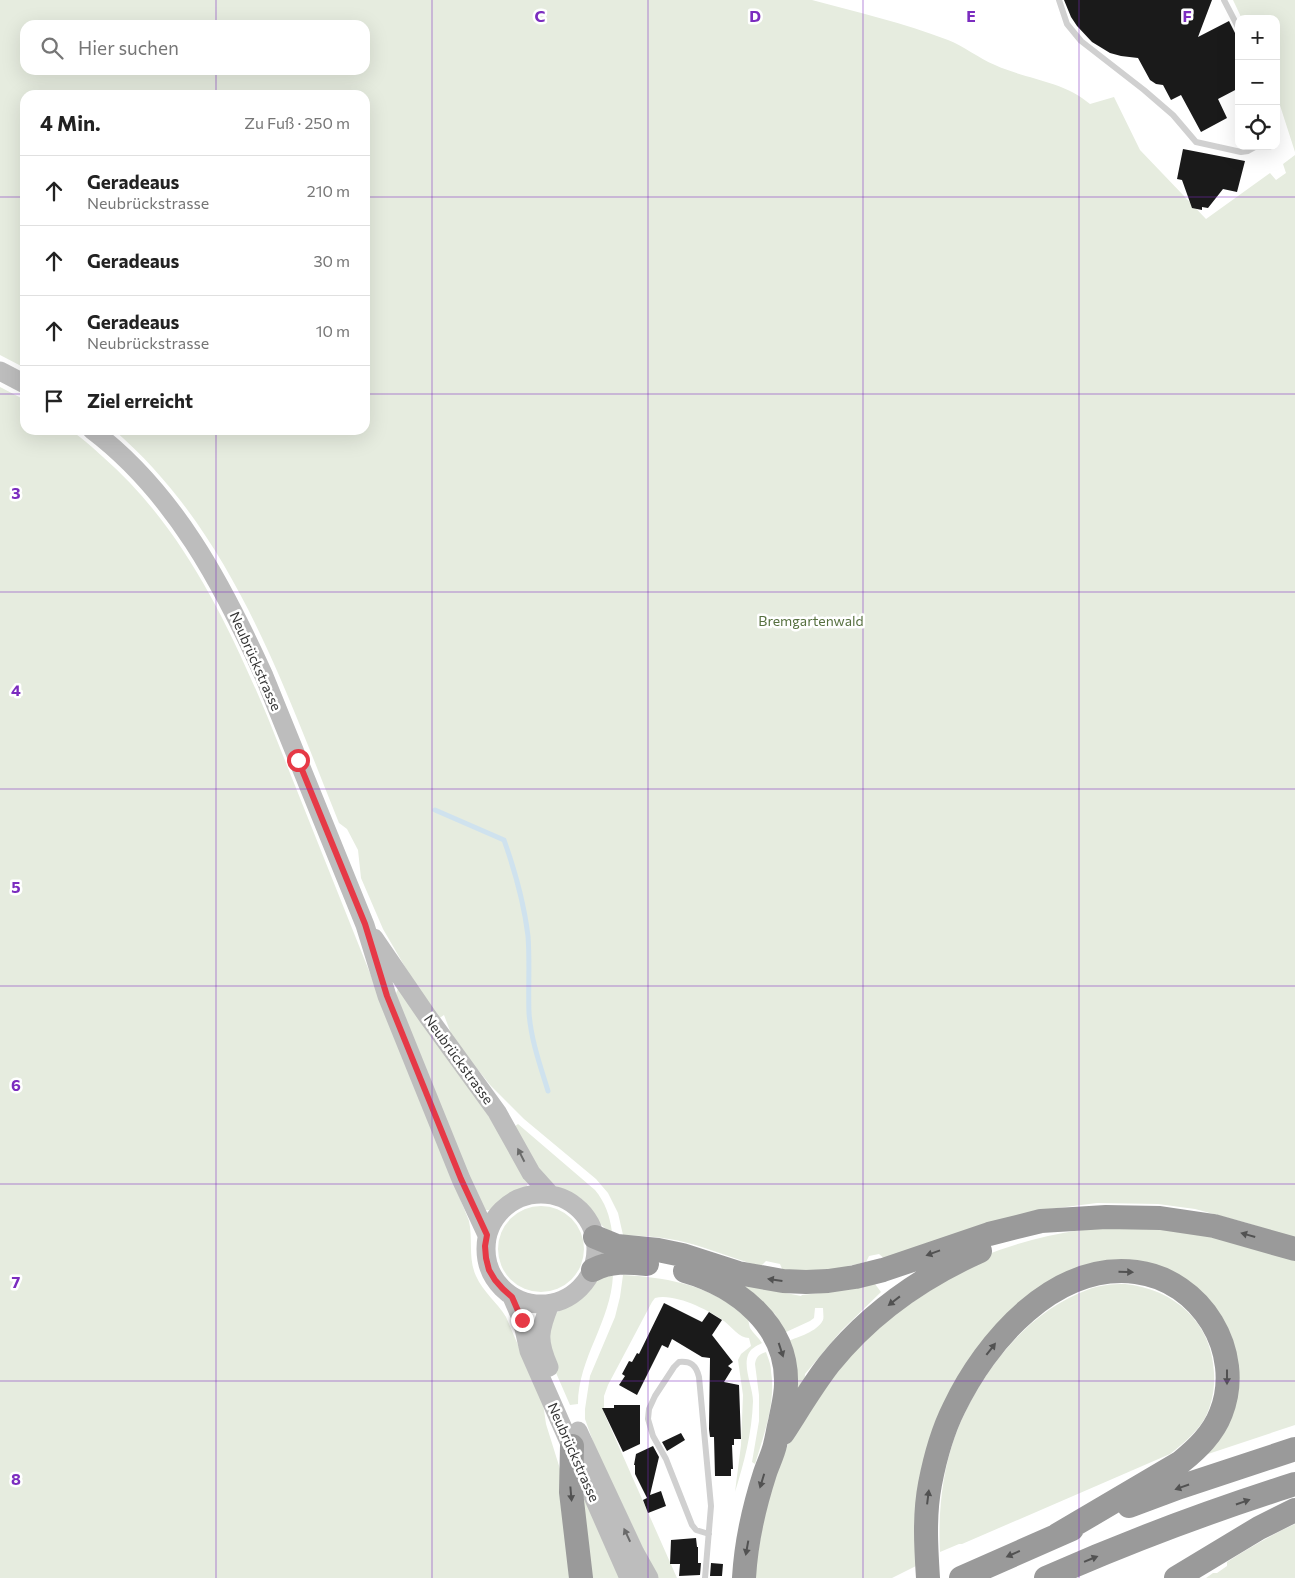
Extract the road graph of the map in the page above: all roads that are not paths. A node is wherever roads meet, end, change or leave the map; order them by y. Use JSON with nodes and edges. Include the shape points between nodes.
{"nodes":[{"id":1,"x":1058,"y":0,"type":"edge"},
{"id":2,"x":1224,"y":0,"type":"edge"},
{"id":3,"x":1235,"y":21,"type":"edge"},
{"id":4,"x":1250,"y":150,"type":"edge"},
{"id":5,"x":0,"y":370,"type":"edge"},
{"id":6,"x":20,"y":381,"type":"edge"},
{"id":7,"x":98,"y":435,"type":"edge"},
{"id":8,"x":365,"y":924,"type":"junction"},
{"id":9,"x":550,"y":1194,"type":"junction"},
{"id":10,"x":1082,"y":1220,"type":"junction"},
{"id":11,"x":487,"y":1235,"type":"junction"},
{"id":12,"x":595,"y":1237,"type":"junction"},
{"id":13,"x":1295,"y":1249,"type":"edge"},
{"id":14,"x":593,"y":1270,"type":"junction"},
{"id":15,"x":512,"y":1297,"type":"junction"},
{"id":16,"x":550,"y":1304,"type":"junction"},
{"id":17,"x":775,"y":1445,"type":"junction"},
{"id":18,"x":572,"y":1446,"type":"junction"},
{"id":19,"x":1295,"y":1449,"type":"edge"},
{"id":20,"x":1295,"y":1484,"type":"edge"},
{"id":21,"x":1295,"y":1510,"type":"edge"},
{"id":22,"x":709,"y":1534,"type":"junction"},
{"id":23,"x":1057,"y":1535,"type":"junction"},
{"id":24,"x":1184,"y":1575,"type":"edge"},
{"id":25,"x":581,"y":1578,"type":"edge"},
{"id":26,"x":629,"y":1578,"type":"edge"},
{"id":27,"x":649,"y":1578,"type":"edge"},
{"id":28,"x":704,"y":1578,"type":"edge"},
{"id":29,"x":744,"y":1578,"type":"edge"},
{"id":30,"x":928,"y":1578,"type":"edge"},
{"id":31,"x":961,"y":1578,"type":"edge"},
{"id":32,"x":1046,"y":1578,"type":"edge"}],
"edges":[{"from":1,"to":4,"type":"lane","via":[[1067,24],[1081,41],[1173,115],[1196,142],[1241,152]]},
{"from":2,"to":3,"type":"lane"},
{"from":5,"to":6,"type":"main road"},
{"from":7,"to":8,"type":"main road","name":"Neubrückstrasse","via":[[150,485],[210,568],[264,676]]},
{"from":9,"to":8,"type":"main road","name":"Neubrückstrasse","one_way":true,"via":[[531,1173],[497,1112]]},
{"from":8,"to":11,"type":"main road","name":"Neubrückstrasse","via":[[387,996]]},
{"from":9,"to":11,"type":"main road","via":[[523,1196],[511,1202],[500,1211]]},
{"from":9,"to":12,"type":"main road","via":[[574,1204],[584,1213]]},
{"from":10,"to":12,"type":"highway","one_way":true,"via":[[1041,1221],[1017,1226],[883,1270],[855,1277],[806,1282],[738,1273],[682,1255],[617,1246]]},
{"from":13,"to":10,"type":"highway","one_way":true,"via":[[1240,1232],[1191,1222],[1130,1217]]},
{"from":10,"to":17,"type":"highway","one_way":true,"via":[[993,1246],[944,1268],[905,1292],[844,1347],[812,1388]]},
{"from":11,"to":15,"type":"main road","via":[[485,1246],[489,1270]]},
{"from":12,"to":14,"type":"main road","via":[[597,1253]]},
{"from":14,"to":16,"type":"main road","via":[[580,1289]]},
{"from":14,"to":17,"type":"highway","one_way":true,"via":[[627,1262],[672,1268],[724,1287],[758,1312],[777,1339],[786,1369],[784,1404]]},
{"from":15,"to":16,"type":"main road","via":[[524,1302]]},
{"from":15,"to":18,"type":"main road","name":"Neubrückstrasse","via":[[529,1351]]},
{"from":27,"to":16,"type":"main road","name":"Neubrückstrasse","one_way":true,"via":[[543,1352],[540,1330]]},
{"from":17,"to":29,"type":"highway","one_way":true,"via":[[754,1509]]},
{"from":18,"to":25,"type":"highway","one_way":true,"via":[[571,1492]]},
{"from":18,"to":26,"type":"main road","name":"Neubrückstrasse"},
{"from":19,"to":23,"type":"highway","one_way":true,"via":[[1180,1487]]},
{"from":32,"to":20,"type":"highway","one_way":true,"via":[[1133,1542]]},
{"from":21,"to":24,"type":"highway","via":[[1259,1528]]},
{"from":22,"to":22,"type":"lane","via":[[711,1506],[699,1377],[694,1365],[679,1362],[652,1400],[648,1419],[692,1525],[696,1530]]},
{"from":22,"to":28,"type":"lane"},
{"from":30,"to":23,"type":"highway","one_way":true,"via":[[927,1510],[930,1484],[944,1432],[974,1372],[993,1346],[1030,1308],[1085,1277],[1103,1272],[1137,1272],[1167,1281],[1180,1288],[1205,1311],[1222,1341],[1228,1382],[1221,1414],[1212,1432],[1181,1462]]},
{"from":23,"to":31,"type":"highway","one_way":true}]}
